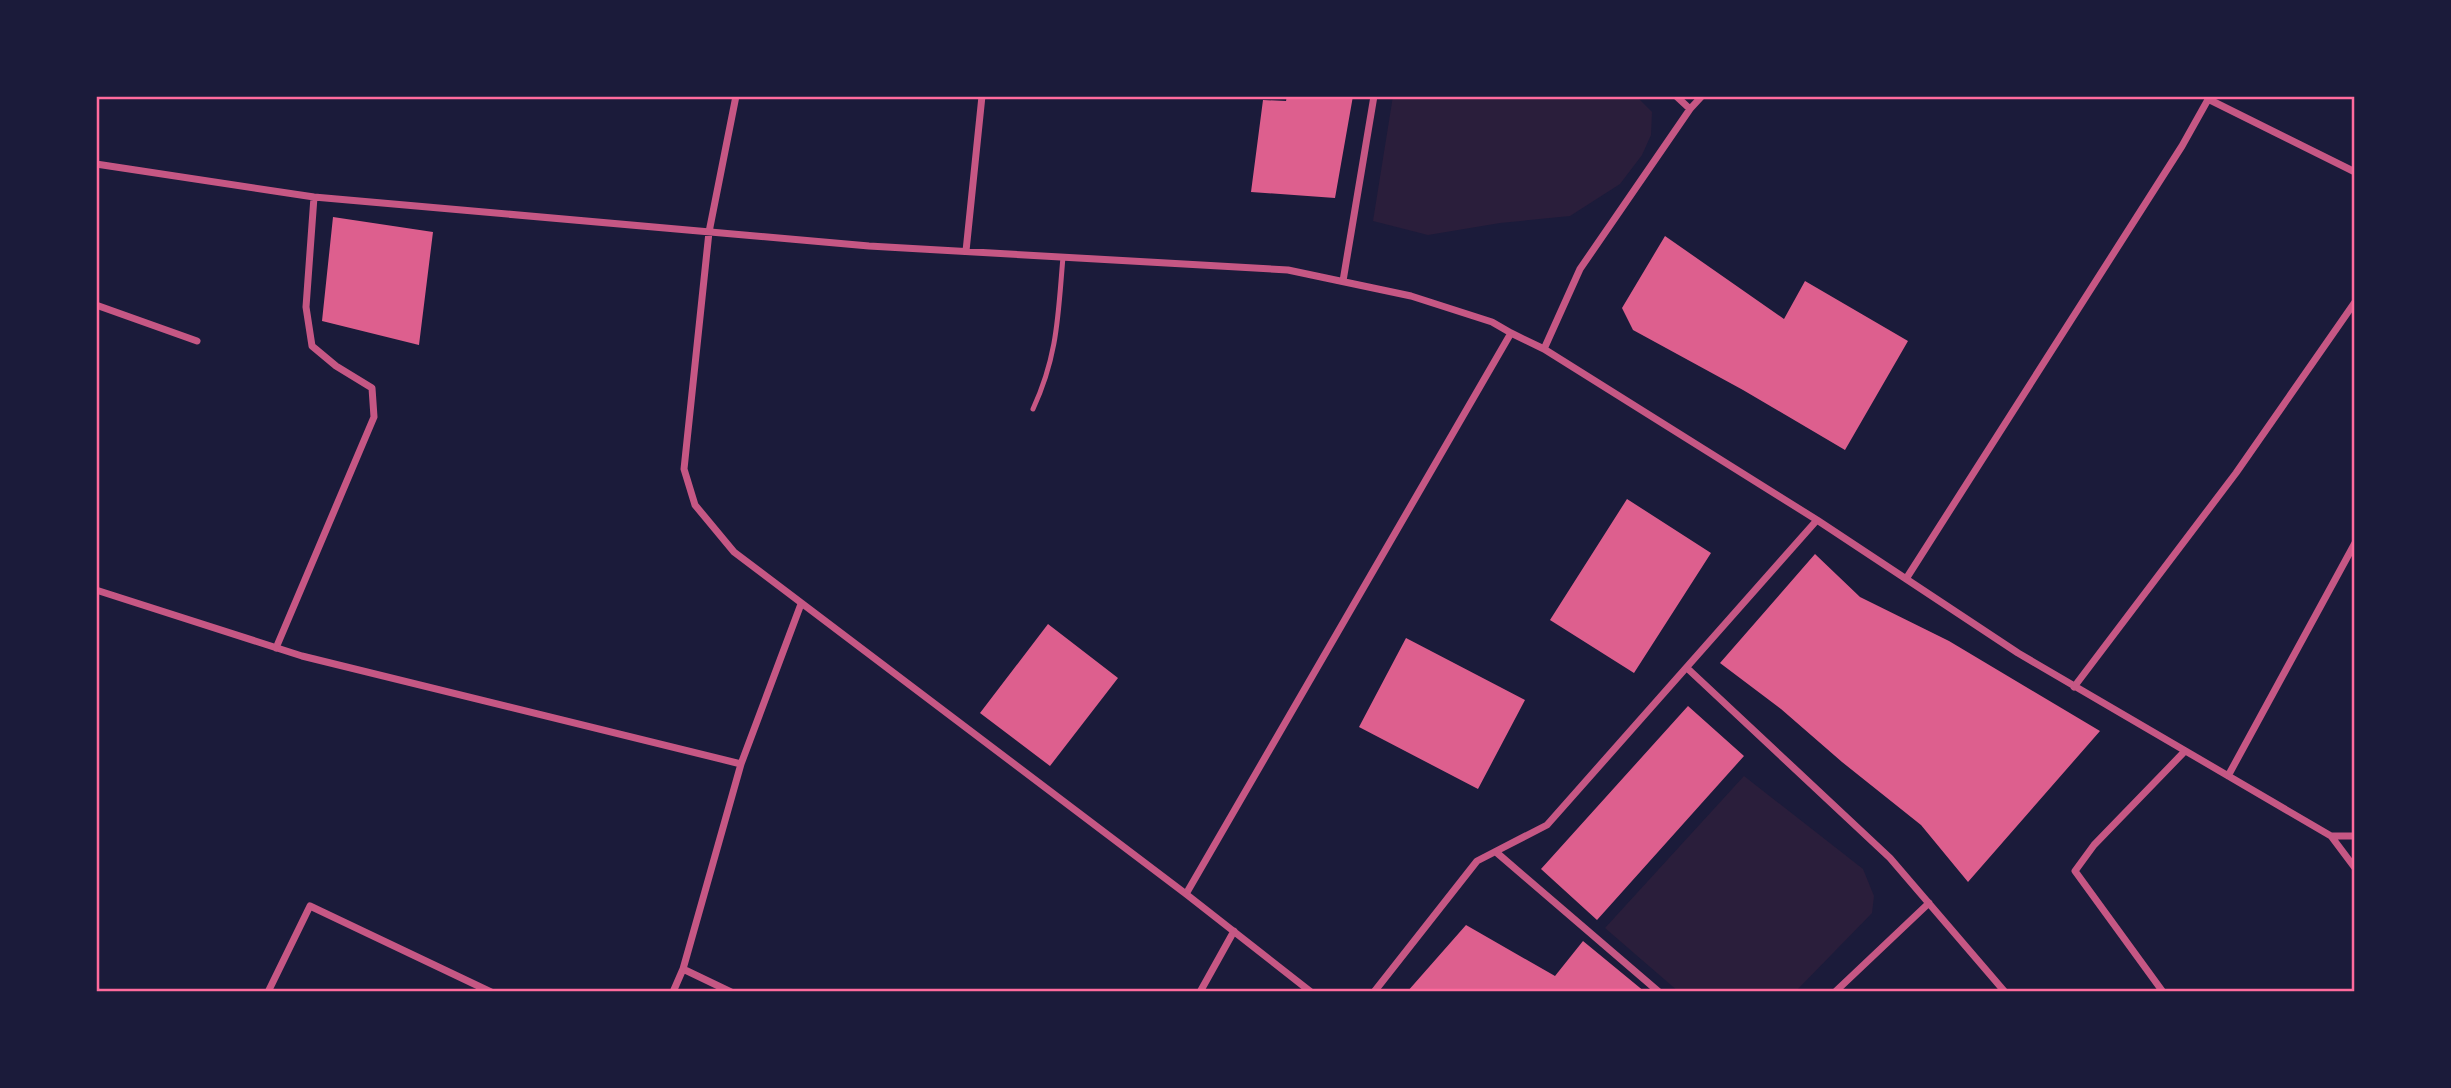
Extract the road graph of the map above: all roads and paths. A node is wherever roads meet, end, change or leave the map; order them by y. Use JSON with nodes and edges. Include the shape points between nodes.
{"nodes":[{"id":1,"x":736,"y":96,"type":"edge"},
{"id":2,"x":982,"y":96,"type":"edge"},
{"id":3,"x":1374,"y":96,"type":"edge"},
{"id":4,"x":1676,"y":96,"type":"edge"},
{"id":5,"x":1702,"y":96,"type":"edge"},
{"id":6,"x":2209,"y":98,"type":"edge"},
{"id":7,"x":1690,"y":109,"type":"junction"},
{"id":8,"x":96,"y":164,"type":"edge"},
{"id":9,"x":2355,"y":172,"type":"edge"},
{"id":10,"x":314,"y":197,"type":"junction"},
{"id":11,"x":709,"y":232,"type":"junction"},
{"id":12,"x":966,"y":251,"type":"junction"},
{"id":13,"x":1063,"y":257,"type":"junction"},
{"id":14,"x":1343,"y":281,"type":"junction"},
{"id":15,"x":2355,"y":302,"type":"edge"},
{"id":16,"x":96,"y":305,"type":"edge"},
{"id":17,"x":1511,"y":333,"type":"junction"},
{"id":18,"x":197,"y":341,"type":"dead end"},
{"id":19,"x":1544,"y":349,"type":"junction"},
{"id":20,"x":1033,"y":409,"type":"dead end"},
{"id":21,"x":1817,"y":520,"type":"junction"},
{"id":22,"x":2355,"y":542,"type":"edge"},
{"id":23,"x":1906,"y":579,"type":"junction"},
{"id":24,"x":96,"y":590,"type":"edge"},
{"id":25,"x":801,"y":604,"type":"junction"},
{"id":26,"x":276,"y":648,"type":"junction"},
{"id":27,"x":1688,"y":668,"type":"junction"},
{"id":28,"x":2074,"y":687,"type":"junction"},
{"id":29,"x":2185,"y":751,"type":"junction"},
{"id":30,"x":741,"y":764,"type":"junction"},
{"id":31,"x":2228,"y":776,"type":"junction"},
{"id":32,"x":2331,"y":836,"type":"junction"},
{"id":33,"x":2355,"y":836,"type":"edge"},
{"id":34,"x":1496,"y":852,"type":"junction"},
{"id":35,"x":2355,"y":868,"type":"edge"},
{"id":36,"x":1186,"y":894,"type":"junction"},
{"id":37,"x":1929,"y":904,"type":"junction"},
{"id":38,"x":1234,"y":931,"type":"junction"},
{"id":39,"x":683,"y":969,"type":"junction"},
{"id":40,"x":268,"y":992,"type":"edge"},
{"id":41,"x":491,"y":992,"type":"edge"},
{"id":42,"x":673,"y":992,"type":"edge"},
{"id":43,"x":731,"y":992,"type":"edge"},
{"id":44,"x":1200,"y":992,"type":"edge"},
{"id":45,"x":1311,"y":992,"type":"edge"},
{"id":46,"x":1374,"y":992,"type":"edge"},
{"id":47,"x":1659,"y":992,"type":"edge"},
{"id":48,"x":1835,"y":992,"type":"edge"},
{"id":49,"x":2004,"y":992,"type":"edge"},
{"id":50,"x":2163,"y":992,"type":"edge"}],
"edges":[{"from":1,"to":11,"type":"street"},
{"from":2,"to":12,"type":"street"},
{"from":3,"to":14,"type":"street"},
{"from":4,"to":7,"type":"street"},
{"from":5,"to":7,"type":"street"},
{"from":6,"to":9,"type":"street"},
{"from":6,"to":23,"type":"street"},
{"from":7,"to":19,"type":"street","via":[[1580,269]]},
{"from":8,"to":10,"type":"street"},
{"from":10,"to":11,"type":"street"},
{"from":10,"to":26,"type":"street","via":[[306,307],[312,346],[372,388],[373,417]]},
{"from":11,"to":12,"type":"street"},
{"from":11,"to":25,"type":"street","via":[[684,469],[695,505],[734,552]]},
{"from":12,"to":13,"type":"street"},
{"from":13,"to":14,"type":"street","via":[[1288,270]]},
{"from":13,"to":20,"type":"lane","via":[[1056,342]]},
{"from":14,"to":17,"type":"street","via":[[1492,321]]},
{"from":15,"to":28,"type":"street","via":[[2236,473]]},
{"from":16,"to":18,"type":"street"},
{"from":17,"to":19,"type":"street"},
{"from":17,"to":36,"type":"street"},
{"from":19,"to":21,"type":"street"},
{"from":21,"to":23,"type":"street"},
{"from":21,"to":27,"type":"street"},
{"from":22,"to":31,"type":"street"},
{"from":23,"to":28,"type":"street"},
{"from":24,"to":26,"type":"street"},
{"from":25,"to":30,"type":"street"},
{"from":25,"to":36,"type":"street"},
{"from":26,"to":30,"type":"street"},
{"from":27,"to":34,"type":"street","via":[[1547,825]]},
{"from":27,"to":37,"type":"street","via":[[1890,858]]},
{"from":28,"to":29,"type":"street"},
{"from":29,"to":31,"type":"street"},
{"from":29,"to":50,"type":"street","via":[[2094,845],[2075,871]]},
{"from":30,"to":39,"type":"street"},
{"from":31,"to":32,"type":"street"},
{"from":32,"to":33,"type":"street"},
{"from":32,"to":35,"type":"street"},
{"from":34,"to":46,"type":"street","via":[[1477,861]]},
{"from":34,"to":47,"type":"street"},
{"from":36,"to":38,"type":"street"},
{"from":37,"to":48,"type":"street"},
{"from":37,"to":49,"type":"street"},
{"from":38,"to":44,"type":"street"},
{"from":38,"to":45,"type":"street"},
{"from":39,"to":42,"type":"street"},
{"from":39,"to":43,"type":"street"},
{"from":40,"to":41,"type":"street","via":[[310,906]]}]}
